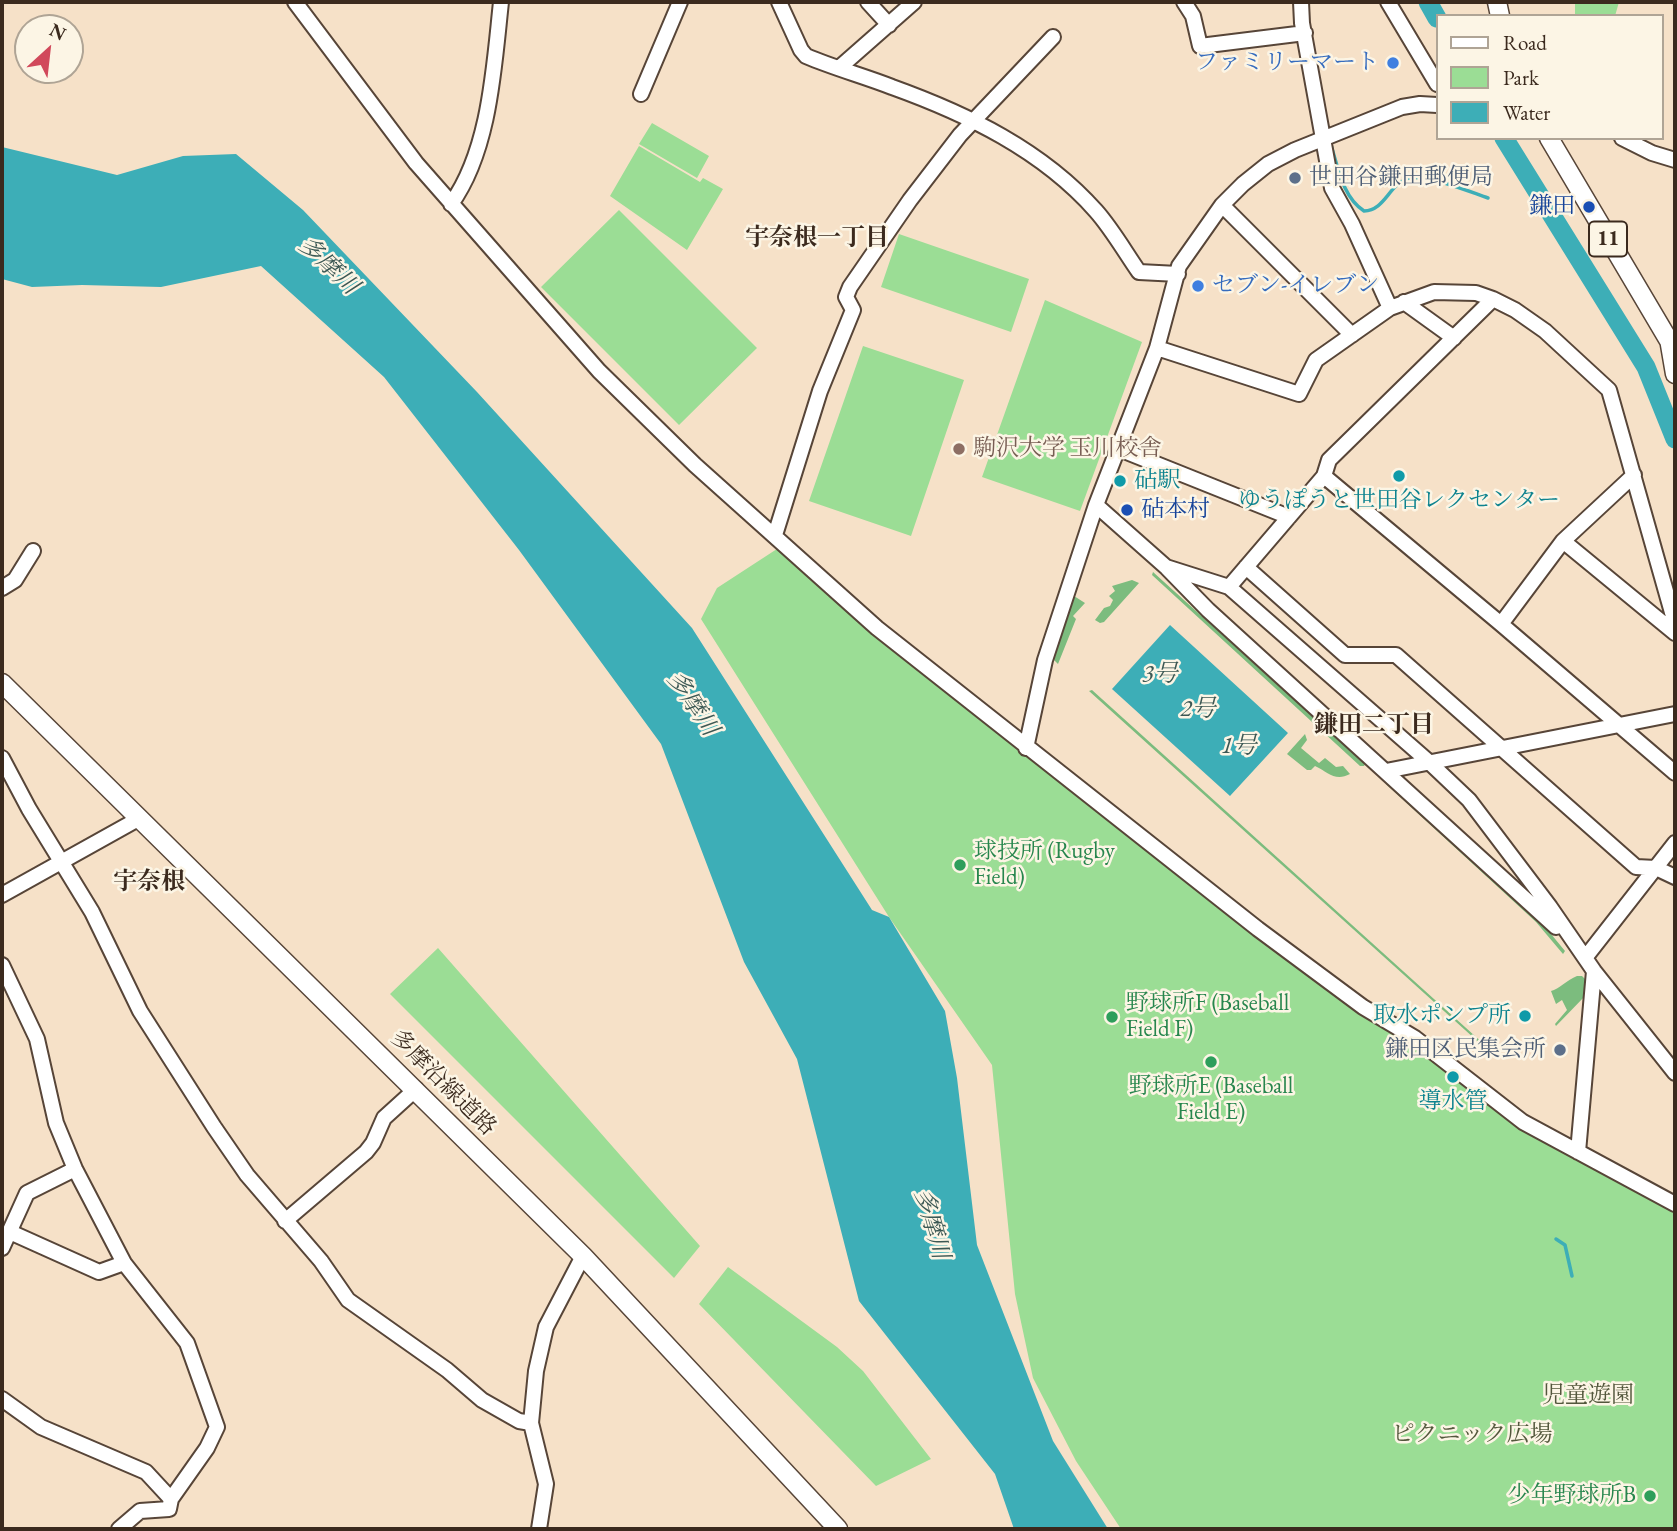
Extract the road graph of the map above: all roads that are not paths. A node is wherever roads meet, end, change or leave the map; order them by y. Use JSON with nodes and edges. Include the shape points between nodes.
{"nodes":[{"id":1,"x":295,"y":2,"type":"edge"},
{"id":2,"x":500,"y":2,"type":"edge"},
{"id":3,"x":680,"y":2,"type":"edge"},
{"id":4,"x":779,"y":2,"type":"edge"},
{"id":5,"x":868,"y":2,"type":"edge"},
{"id":6,"x":914,"y":2,"type":"edge"},
{"id":7,"x":1184,"y":2,"type":"edge"},
{"id":8,"x":1301,"y":2,"type":"edge"},
{"id":9,"x":1388,"y":2,"type":"edge"},
{"id":10,"x":889,"y":25,"type":"junction"},
{"id":11,"x":1305,"y":33,"type":"junction"},
{"id":12,"x":1053,"y":37,"type":"dead end"},
{"id":13,"x":839,"y":68,"type":"junction"},
{"id":14,"x":1436,"y":82,"type":"edge"},
{"id":15,"x":641,"y":94,"type":"dead end"},
{"id":16,"x":1436,"y":105,"type":"edge"},
{"id":17,"x":975,"y":120,"type":"junction"},
{"id":18,"x":1323,"y":139,"type":"junction"},
{"id":19,"x":1550,"y":140,"type":"edge"},
{"id":20,"x":1626,"y":140,"type":"edge"},
{"id":21,"x":1675,"y":160,"type":"edge"},
{"id":22,"x":451,"y":204,"type":"junction"},
{"id":23,"x":1222,"y":205,"type":"junction"},
{"id":24,"x":1178,"y":275,"type":"junction"},
{"id":25,"x":1493,"y":299,"type":"junction"},
{"id":26,"x":1397,"y":305,"type":"junction"},
{"id":27,"x":1352,"y":335,"type":"junction"},
{"id":28,"x":1454,"y":338,"type":"junction"},
{"id":29,"x":1672,"y":345,"type":"edge"},
{"id":30,"x":1157,"y":348,"type":"junction"},
{"id":31,"x":1675,"y":374,"type":"edge"},
{"id":32,"x":1119,"y":449,"type":"junction"},
{"id":33,"x":1634,"y":475,"type":"junction"},
{"id":34,"x":1324,"y":476,"type":"junction"},
{"id":35,"x":1096,"y":505,"type":"junction"},
{"id":36,"x":1289,"y":517,"type":"junction"},
{"id":37,"x":775,"y":535,"type":"junction"},
{"id":38,"x":1563,"y":541,"type":"junction"},
{"id":39,"x":33,"y":551,"type":"dead end"},
{"id":40,"x":1166,"y":567,"type":"junction"},
{"id":41,"x":1246,"y":567,"type":"junction"},
{"id":42,"x":1229,"y":587,"type":"junction"},
{"id":43,"x":2,"y":588,"type":"edge"},
{"id":44,"x":1675,"y":623,"type":"edge"},
{"id":45,"x":1501,"y":624,"type":"junction"},
{"id":46,"x":1675,"y":633,"type":"edge"},
{"id":47,"x":2,"y":683,"type":"edge"},
{"id":48,"x":1675,"y":714,"type":"edge"},
{"id":49,"x":1621,"y":725,"type":"junction"},
{"id":50,"x":1503,"y":747,"type":"junction"},
{"id":51,"x":1026,"y":748,"type":"junction"},
{"id":52,"x":2,"y":758,"type":"edge"},
{"id":53,"x":1429,"y":762,"type":"junction"},
{"id":54,"x":1386,"y":771,"type":"junction"},
{"id":55,"x":1675,"y":773,"type":"edge"},
{"id":56,"x":140,"y":818,"type":"junction"},
{"id":57,"x":1675,"y":843,"type":"edge"},
{"id":58,"x":61,"y":861,"type":"junction"},
{"id":59,"x":1656,"y":868,"type":"junction"},
{"id":60,"x":1675,"y":877,"type":"edge"},
{"id":61,"x":2,"y":895,"type":"edge"},
{"id":62,"x":1569,"y":936,"type":"junction"},
{"id":63,"x":1585,"y":958,"type":"junction"},
{"id":64,"x":2,"y":965,"type":"edge"},
{"id":65,"x":1594,"y":971,"type":"junction"},
{"id":66,"x":1675,"y":1073,"type":"edge"},
{"id":67,"x":416,"y":1089,"type":"junction"},
{"id":68,"x":1578,"y":1152,"type":"junction"},
{"id":69,"x":75,"y":1169,"type":"junction"},
{"id":70,"x":1675,"y":1204,"type":"edge"},
{"id":71,"x":285,"y":1221,"type":"junction"},
{"id":72,"x":10,"y":1232,"type":"junction"},
{"id":73,"x":2,"y":1248,"type":"edge"},
{"id":74,"x":583,"y":1256,"type":"junction"},
{"id":75,"x":124,"y":1263,"type":"junction"},
{"id":76,"x":2,"y":1399,"type":"edge"},
{"id":77,"x":531,"y":1423,"type":"junction"},
{"id":78,"x":171,"y":1499,"type":"junction"},
{"id":79,"x":119,"y":1529,"type":"edge"},
{"id":80,"x":539,"y":1529,"type":"edge"},
{"id":81,"x":838,"y":1529,"type":"edge"}],
"edges":[{"from":1,"to":22,"type":"street"},
{"from":2,"to":22,"type":"street","via":[[489,100],[470,167]]},
{"from":3,"to":15,"type":"street"},
{"from":4,"to":13,"type":"street","via":[[800,50]]},
{"from":5,"to":10,"type":"street"},
{"from":6,"to":10,"type":"street"},
{"from":7,"to":11,"type":"street","via":[[1194,16],[1200,46]]},
{"from":8,"to":11,"type":"street"},
{"from":9,"to":14,"type":"street"},
{"from":10,"to":13,"type":"street"},
{"from":11,"to":18,"type":"street"},
{"from":12,"to":17,"type":"street"},
{"from":13,"to":17,"type":"street"},
{"from":16,"to":18,"type":"street","via":[[1402,107]]},
{"from":17,"to":24,"type":"street","via":[[1065,181],[1097,211],[1139,272]]},
{"from":17,"to":37,"type":"street","via":[[910,200],[850,287],[846,297],[853,310],[820,391]]},
{"from":18,"to":23,"type":"street","via":[[1268,164]]},
{"from":18,"to":26,"type":"street","via":[[1332,188]]},
{"from":19,"to":29,"type":"main road","number":"11"},
{"from":20,"to":21,"type":"street"},
{"from":22,"to":37,"type":"street","via":[[599,371]]},
{"from":23,"to":24,"type":"street"},
{"from":23,"to":27,"type":"street"},
{"from":24,"to":30,"type":"street"},
{"from":25,"to":26,"type":"street","via":[[1476,293],[1434,292]]},
{"from":25,"to":28,"type":"street"},
{"from":25,"to":33,"type":"street","via":[[1545,331],[1609,390]]},
{"from":26,"to":27,"type":"street"},
{"from":26,"to":28,"type":"street"},
{"from":27,"to":30,"type":"street","via":[[1316,360],[1299,394]]},
{"from":28,"to":34,"type":"street","via":[[1329,460]]},
{"from":29,"to":31,"type":"main road","number":"11"},
{"from":30,"to":32,"type":"street"},
{"from":32,"to":35,"type":"street"},
{"from":32,"to":36,"type":"street"},
{"from":33,"to":38,"type":"street"},
{"from":33,"to":44,"type":"street"},
{"from":34,"to":36,"type":"street"},
{"from":34,"to":45,"type":"street"},
{"from":35,"to":40,"type":"street"},
{"from":35,"to":51,"type":"street","via":[[1045,660]]},
{"from":36,"to":41,"type":"street"},
{"from":37,"to":51,"type":"street","via":[[877,628]]},
{"from":38,"to":45,"type":"street"},
{"from":38,"to":46,"type":"street"},
{"from":39,"to":43,"type":"street","via":[[16,580]]},
{"from":40,"to":42,"type":"street"},
{"from":40,"to":54,"type":"street"},
{"from":41,"to":42,"type":"street"},
{"from":41,"to":50,"type":"street","via":[[1345,655],[1396,655]]},
{"from":42,"to":53,"type":"street"},
{"from":45,"to":49,"type":"street"},
{"from":47,"to":56,"type":"main road","name":"多摩沿線道路"},
{"from":48,"to":49,"type":"street"},
{"from":49,"to":50,"type":"street"},
{"from":49,"to":55,"type":"street"},
{"from":50,"to":53,"type":"street"},
{"from":50,"to":59,"type":"street","via":[[1636,867]]},
{"from":51,"to":68,"type":"street","via":[[1363,1007],[1415,1038],[1523,1122]]},
{"from":52,"to":58,"type":"street"},
{"from":53,"to":54,"type":"street"},
{"from":53,"to":62,"type":"street","via":[[1469,800]]},
{"from":54,"to":62,"type":"street"},
{"from":56,"to":58,"type":"street"},
{"from":56,"to":67,"type":"main road","name":"多摩沿線道路"},
{"from":57,"to":59,"type":"street"},
{"from":58,"to":61,"type":"street"},
{"from":58,"to":71,"type":"street","via":[[172,1062],[245,1171]]},
{"from":59,"to":60,"type":"street"},
{"from":59,"to":63,"type":"street"},
{"from":62,"to":63,"type":"street"},
{"from":63,"to":65,"type":"street"},
{"from":64,"to":69,"type":"street","via":[[37,1039],[56,1123]]},
{"from":65,"to":66,"type":"street"},
{"from":65,"to":68,"type":"street"},
{"from":67,"to":71,"type":"street","via":[[384,1118],[366,1152]]},
{"from":67,"to":74,"type":"main road","name":"多摩沿線道路"},
{"from":68,"to":70,"type":"street"},
{"from":69,"to":72,"type":"street","via":[[27,1193]]},
{"from":69,"to":75,"type":"street"},
{"from":71,"to":77,"type":"street","via":[[356,1307],[482,1400]]},
{"from":72,"to":73,"type":"street"},
{"from":72,"to":75,"type":"street","via":[[99,1272]]},
{"from":74,"to":77,"type":"street","via":[[546,1327]]},
{"from":74,"to":81,"type":"main road","name":"多摩沿線道路"},
{"from":75,"to":78,"type":"street","via":[[187,1343],[217,1427]]},
{"from":76,"to":78,"type":"street","via":[[41,1427],[146,1472]]},
{"from":77,"to":80,"type":"street","via":[[546,1484]]},
{"from":78,"to":79,"type":"street","via":[[169,1509],[140,1511]]}]}
